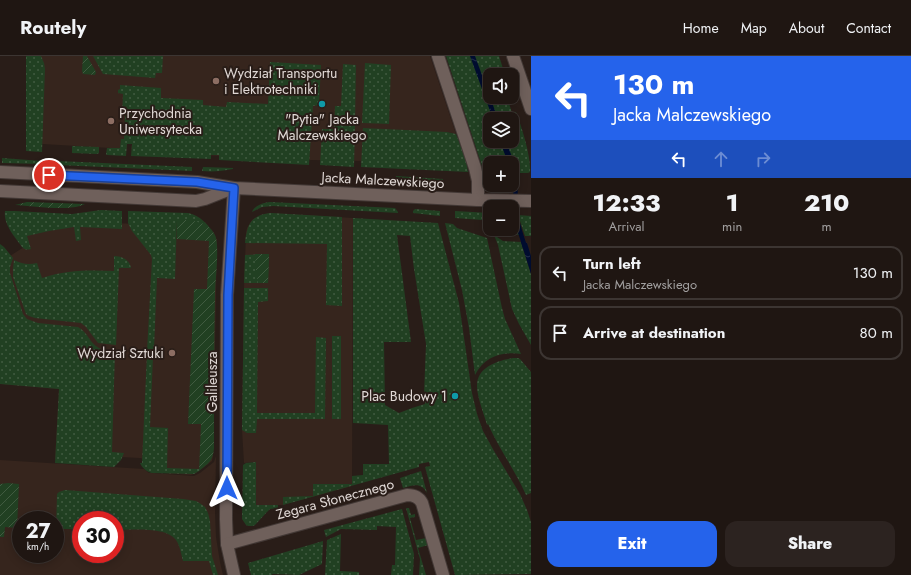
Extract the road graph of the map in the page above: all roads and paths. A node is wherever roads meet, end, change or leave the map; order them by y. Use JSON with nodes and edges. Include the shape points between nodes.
{"nodes":[{"id":1,"x":438,"y":56,"type":"edge"},
{"id":2,"x":513,"y":56,"type":"edge"},
{"id":3,"x":531,"y":109,"type":"edge"},
{"id":4,"x":0,"y":172,"type":"edge"},
{"id":5,"x":234,"y":188,"type":"junction"},
{"id":6,"x":0,"y":191,"type":"edge"},
{"id":7,"x":478,"y":200,"type":"junction"},
{"id":8,"x":530,"y":201,"type":"edge"},
{"id":9,"x":227,"y":544,"type":"junction"},
{"id":10,"x":234,"y":575,"type":"edge"},
{"id":11,"x":444,"y":575,"type":"edge"}],
"edges":[{"from":1,"to":7,"type":"street","via":[[475,168]]},
{"from":2,"to":3,"type":"street"},
{"from":4,"to":5,"type":"street","name":"Jacka Malczewskiego","via":[[197,182]]},
{"from":5,"to":6,"type":"street","name":"Jacka Malczewskiego","via":[[196,201]]},
{"from":5,"to":7,"type":"street","name":"Jacka Malczewskiego"},
{"from":5,"to":9,"type":"street","name":"Galileusza","via":[[227,307]]},
{"from":7,"to":8,"type":"street","name":"Jacka Malczewskiego"},
{"from":9,"to":10,"type":"street","name":"Galileusza"},
{"from":9,"to":11,"type":"street","name":"Zegara Słonecznego","via":[[410,495],[417,497],[422,503]]}]}
